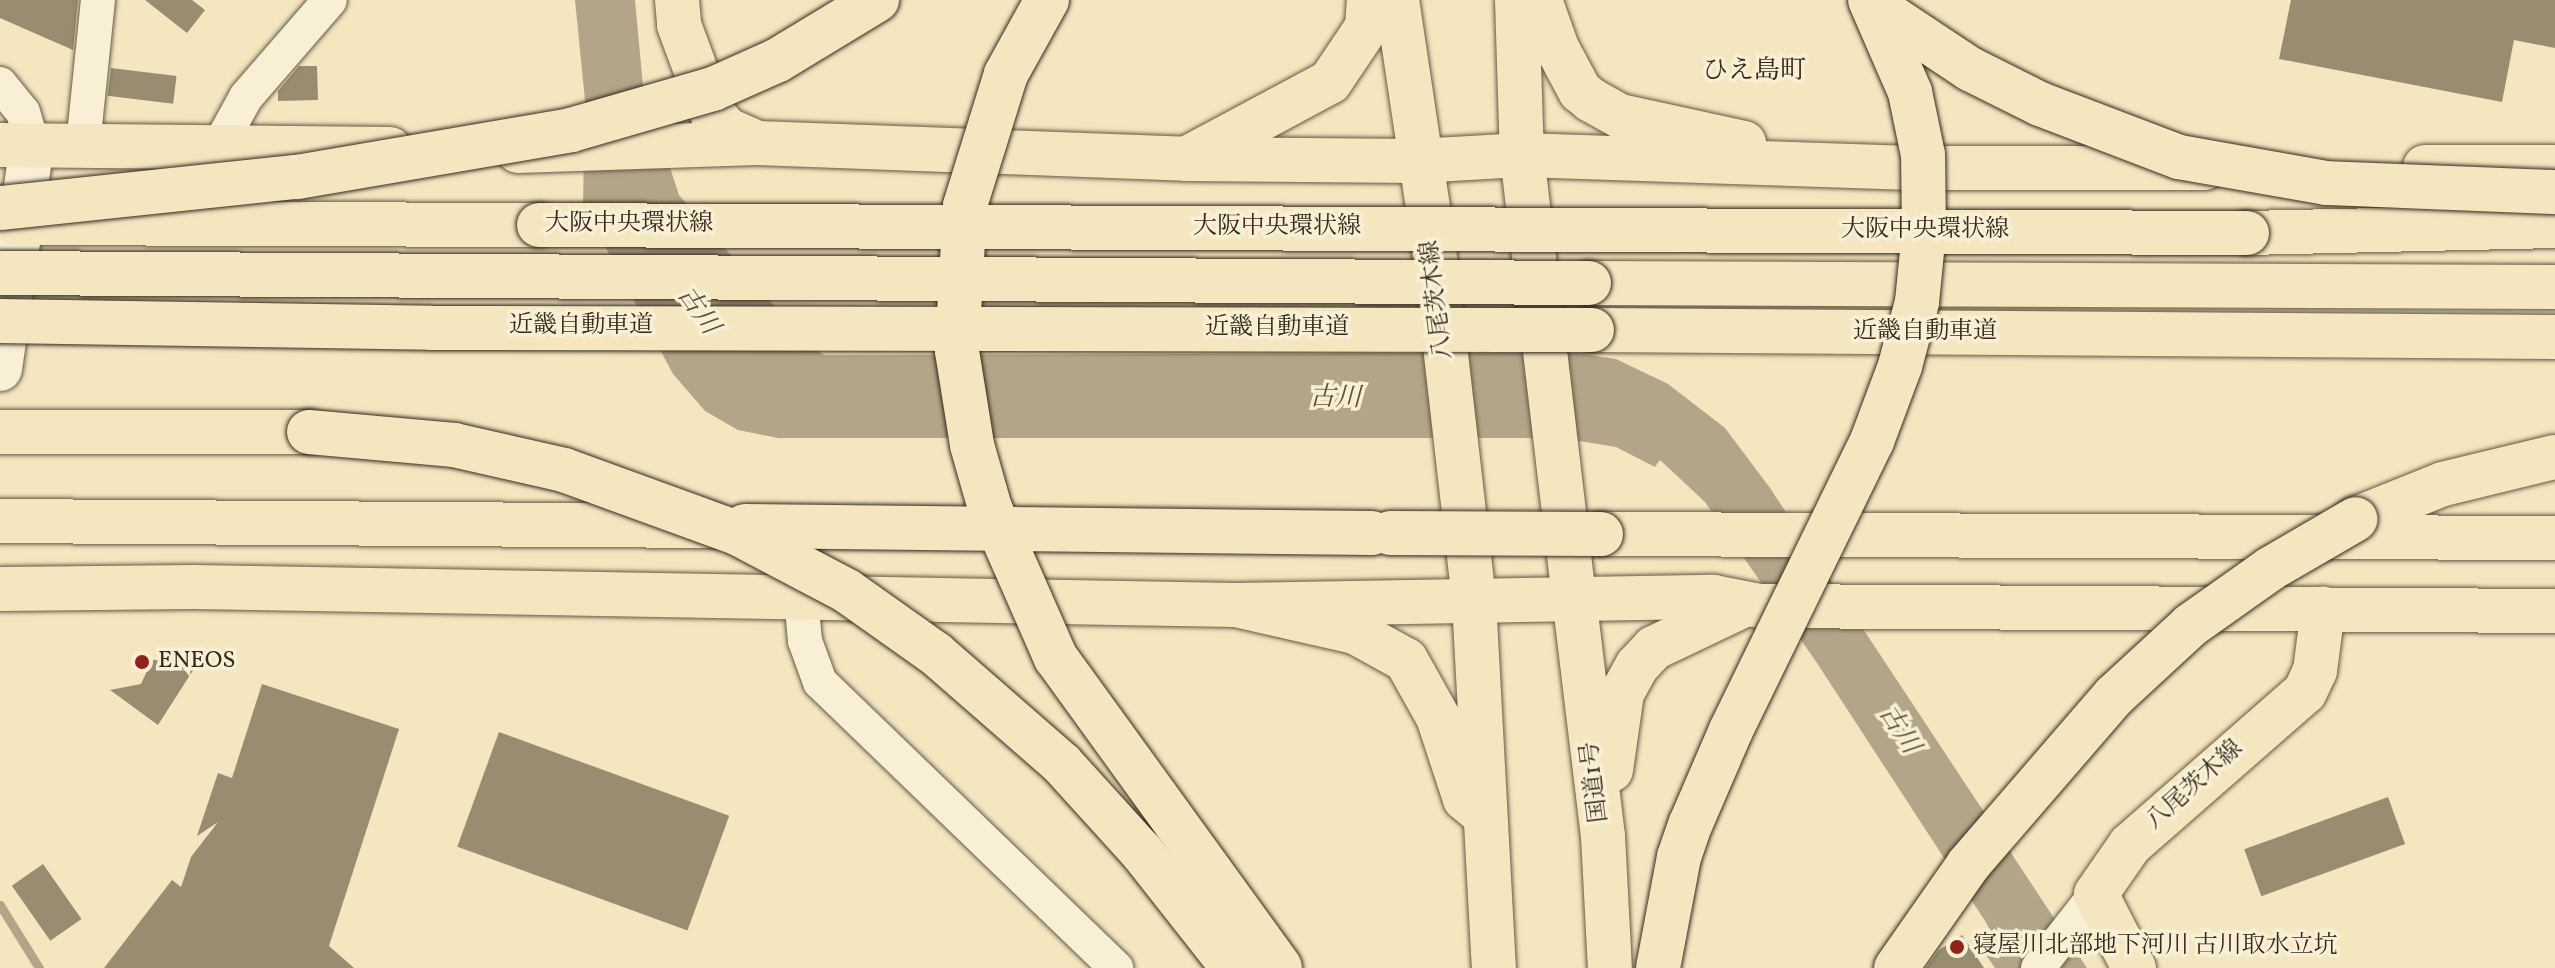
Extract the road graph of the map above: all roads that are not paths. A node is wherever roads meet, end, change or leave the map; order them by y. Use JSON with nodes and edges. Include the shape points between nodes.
{"nodes":[{"id":1,"x":98,"y":0,"type":"edge"},
{"id":2,"x":330,"y":0,"type":"edge"},
{"id":3,"x":677,"y":0,"type":"edge"},
{"id":4,"x":877,"y":0,"type":"edge"},
{"id":5,"x":1047,"y":0,"type":"edge"},
{"id":6,"x":1369,"y":0,"type":"edge"},
{"id":7,"x":1397,"y":0,"type":"edge"},
{"id":8,"x":1517,"y":0,"type":"edge"},
{"id":9,"x":1540,"y":0,"type":"edge"},
{"id":10,"x":1868,"y":0,"type":"edge"},
{"id":11,"x":0,"y":84,"type":"edge"},
{"id":12,"x":757,"y":143,"type":"junction"},
{"id":13,"x":16,"y":144,"type":"edge"},
{"id":14,"x":83,"y":145,"type":"junction"},
{"id":15,"x":218,"y":148,"type":"junction"},
{"id":16,"x":1522,"y":155,"type":"junction"},
{"id":17,"x":1186,"y":159,"type":"junction"},
{"id":18,"x":1417,"y":161,"type":"junction"},
{"id":19,"x":1801,"y":164,"type":"junction"},
{"id":20,"x":2555,"y":167,"type":"edge"},
{"id":21,"x":2555,"y":192,"type":"edge"},
{"id":22,"x":7,"y":218,"type":"edge"},
{"id":23,"x":2555,"y":226,"type":"edge"},
{"id":24,"x":0,"y":273,"type":"edge"},
{"id":25,"x":2555,"y":287,"type":"edge"},
{"id":26,"x":0,"y":321,"type":"edge"},
{"id":27,"x":2555,"y":337,"type":"edge"},
{"id":28,"x":0,"y":369,"type":"edge"},
{"id":29,"x":0,"y":432,"type":"edge"},
{"id":30,"x":2555,"y":457,"type":"edge"},
{"id":31,"x":0,"y":521,"type":"edge"},
{"id":32,"x":2555,"y":538,"type":"edge"},
{"id":33,"x":0,"y":589,"type":"edge"},
{"id":34,"x":801,"y":597,"type":"junction"},
{"id":35,"x":1574,"y":597,"type":"junction"},
{"id":36,"x":1474,"y":601,"type":"junction"},
{"id":37,"x":1236,"y":605,"type":"junction"},
{"id":38,"x":1752,"y":606,"type":"junction"},
{"id":39,"x":2323,"y":609,"type":"junction"},
{"id":40,"x":2555,"y":611,"type":"edge"},
{"id":41,"x":1487,"y":817,"type":"junction"},
{"id":42,"x":1603,"y":836,"type":"junction"},
{"id":43,"x":2092,"y":902,"type":"junction"},
{"id":44,"x":1116,"y":968,"type":"edge"},
{"id":45,"x":1233,"y":968,"type":"edge"},
{"id":46,"x":1280,"y":968,"type":"edge"},
{"id":47,"x":1494,"y":968,"type":"edge"},
{"id":48,"x":1610,"y":968,"type":"edge"},
{"id":49,"x":1658,"y":968,"type":"edge"},
{"id":50,"x":1896,"y":968,"type":"edge"},
{"id":51,"x":2038,"y":968,"type":"edge"},
{"id":52,"x":2134,"y":968,"type":"edge"}],
"edges":[{"from":1,"to":14,"type":"street"},
{"from":2,"to":15,"type":"street","via":[[246,97]]},
{"from":3,"to":12,"type":"main road","via":[[679,25],[711,111],[726,129]]},
{"from":4,"to":22,"type":"main road","bridge":true,"via":[[778,60],[713,89],[571,130],[297,177]]},
{"from":5,"to":46,"type":"main road","bridge":true,"via":[[1006,74],[965,206],[957,351],[972,445],[990,508],[1056,658]]},
{"from":6,"to":17,"type":"main road","via":[[1367,27],[1330,82]]},
{"from":7,"to":18,"type":"main road","name":"八尾茨木線"},
{"from":8,"to":16,"type":"main road"},
{"from":9,"to":19,"type":"main road","via":[[1557,48],[1580,91],[1591,100],[1620,116],[1734,139]]},
{"from":10,"to":21,"type":"main road","bridge":true,"via":[[1970,69],[2026,97],[2179,157],[2326,183]]},
{"from":10,"to":49,"type":"main road","bridge":true,"via":[[1910,92],[1923,155],[1924,232],[1917,302],[1872,441],[1691,823],[1670,896]]},
{"from":11,"to":13,"type":"street","via":[[23,112]]},
{"from":12,"to":15,"type":"main road","via":[[565,151]]},
{"from":12,"to":17,"type":"main road"},
{"from":13,"to":14,"type":"main road"},
{"from":13,"to":22,"type":"street"},
{"from":14,"to":15,"type":"main road"},
{"from":16,"to":18,"type":"main road"},
{"from":16,"to":19,"type":"main road"},
{"from":16,"to":35,"type":"main road"},
{"from":17,"to":18,"type":"main road"},
{"from":18,"to":36,"type":"main road","name":"八尾茨木線","via":[[1434,249]]},
{"from":19,"to":20,"type":"main road"},
{"from":22,"to":23,"type":"main road","name":"大阪中央環状線","bridge":true,"via":[[2247,233]]},
{"from":22,"to":28,"type":"street"},
{"from":24,"to":25,"type":"main road","name":"近畿自動車道","bridge":true},
{"from":26,"to":27,"type":"main road","name":"近畿自動車道","bridge":true,"via":[[431,328]]},
{"from":29,"to":45,"type":"main road","bridge":true,"via":[[309,432],[454,445],[623,488],[737,533],[886,616],[1020,724],[1141,851]]},
{"from":30,"to":50,"type":"main road","bridge":true,"via":[[2443,484],[2356,519],[2270,569],[2191,625],[2114,696],[2044,773],[1968,865]]},
{"from":31,"to":32,"type":"main road","bridge":true},
{"from":33,"to":34,"type":"main road"},
{"from":34,"to":37,"type":"main road"},
{"from":34,"to":44,"type":"street","via":[[805,641],[820,682]]},
{"from":35,"to":36,"type":"main road"},
{"from":35,"to":38,"type":"main road","via":[[1714,597]]},
{"from":35,"to":42,"type":"main road","name":"国道1号"},
{"from":36,"to":37,"type":"main road"},
{"from":36,"to":41,"type":"main road"},
{"from":37,"to":41,"type":"main road","via":[[1355,632],[1386,644],[1406,660],[1438,717],[1465,799]]},
{"from":38,"to":39,"type":"main road"},
{"from":38,"to":42,"type":"main road","via":[[1654,648],[1637,666],[1622,693]]},
{"from":39,"to":40,"type":"main road"},
{"from":39,"to":43,"type":"main road","name":"八尾茨木線","via":[[2315,671],[2305,692],[2130,845]]},
{"from":41,"to":47,"type":"main road"},
{"from":42,"to":48,"type":"main road","name":"国道1号"},
{"from":43,"to":51,"type":"street"},
{"from":43,"to":52,"type":"main road"}]}
